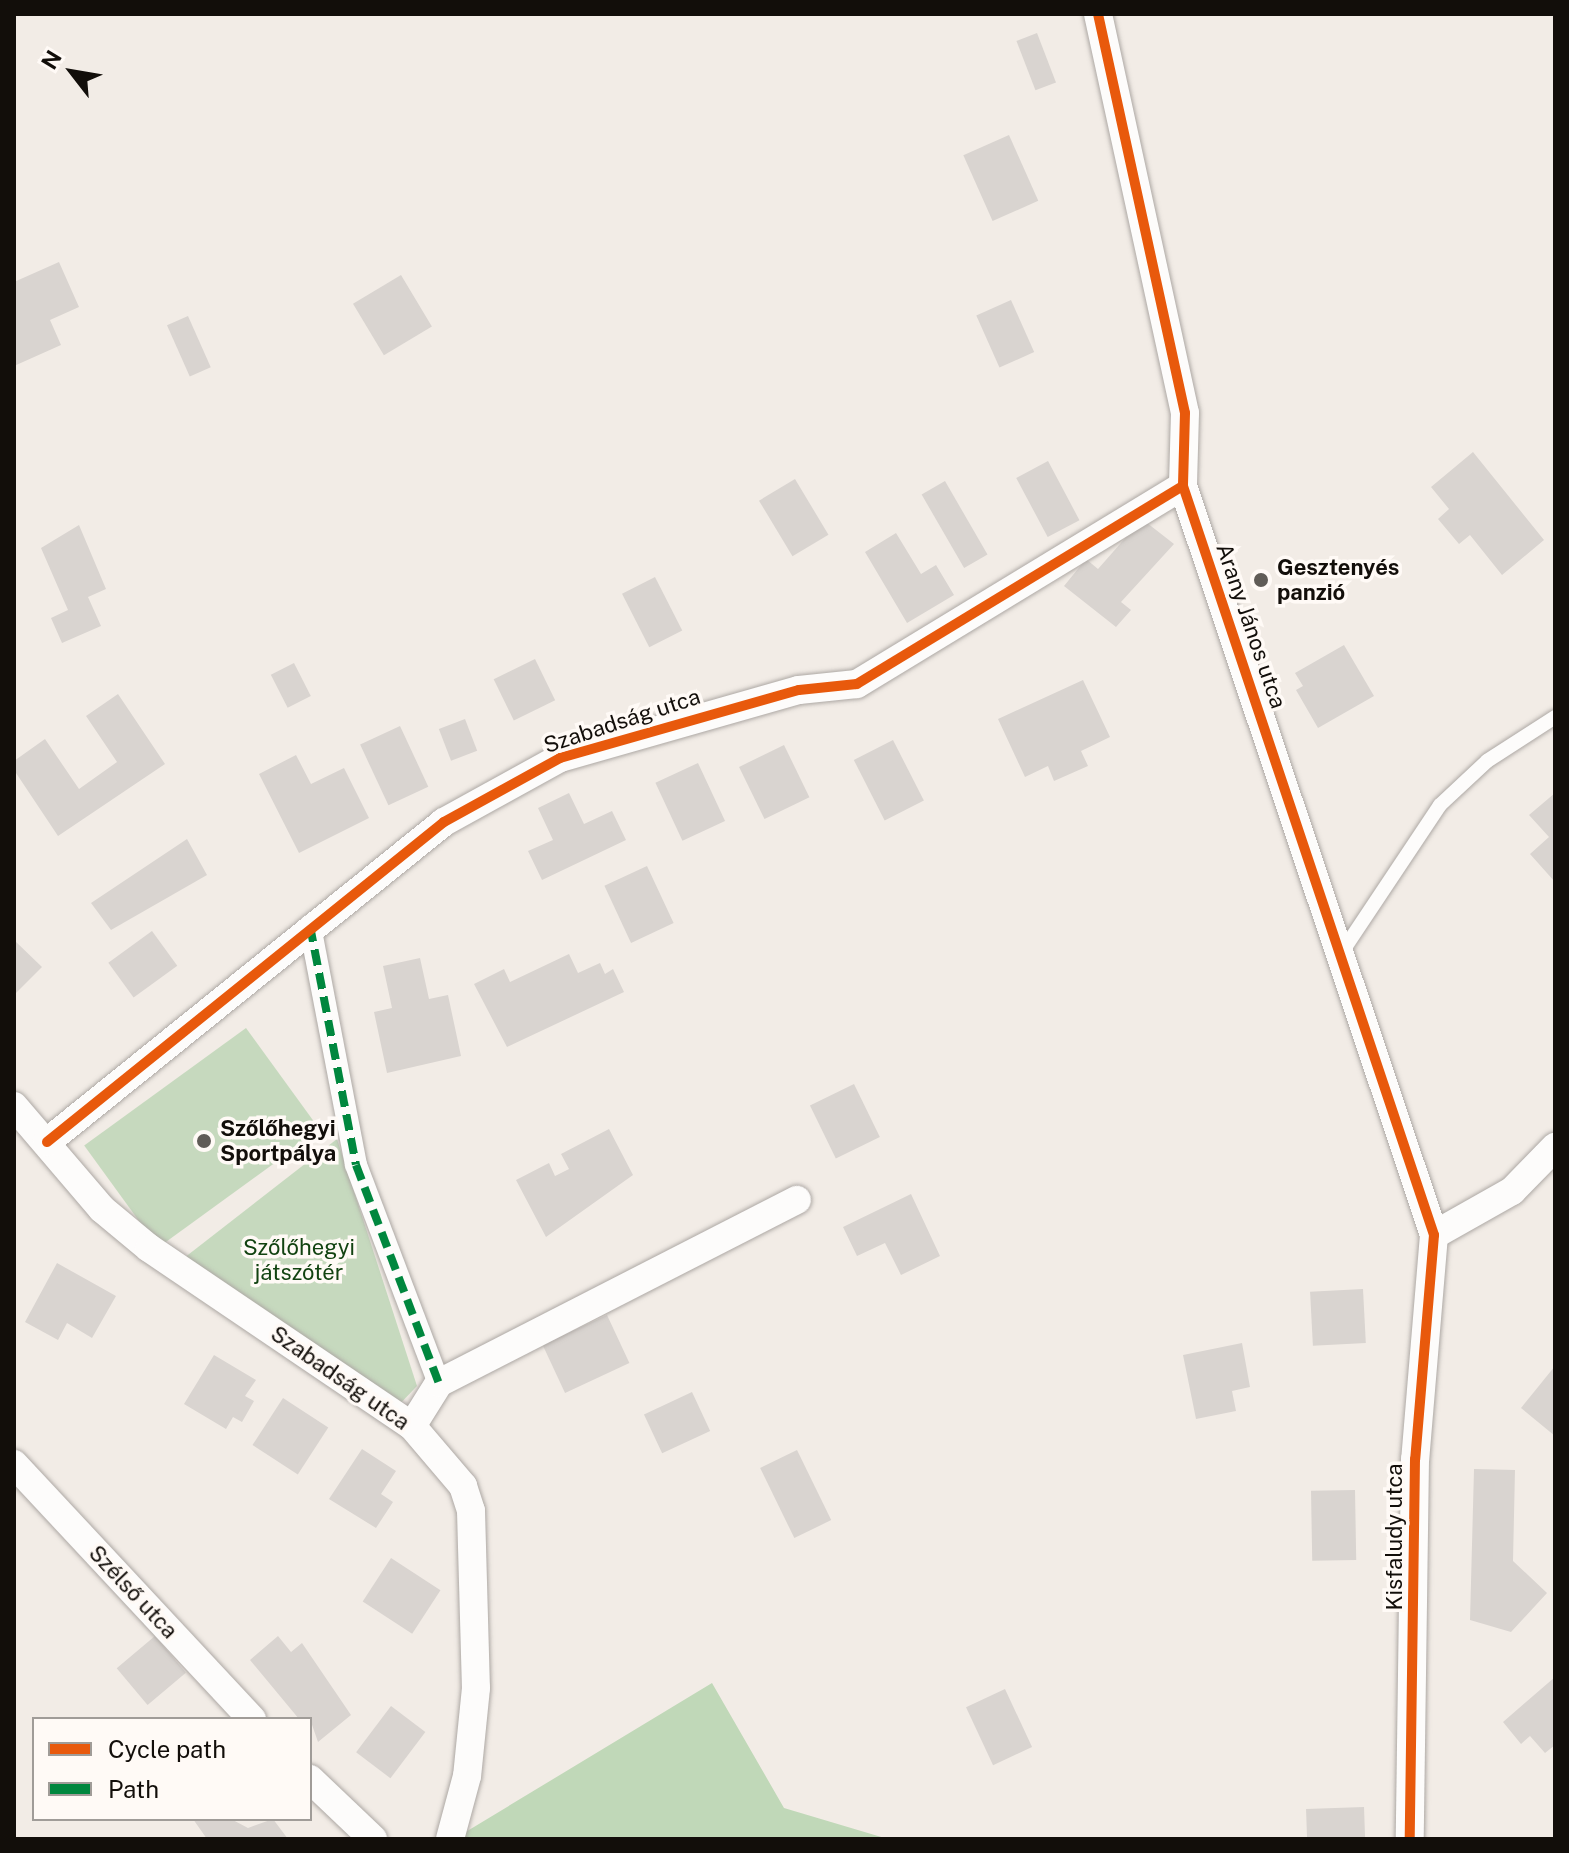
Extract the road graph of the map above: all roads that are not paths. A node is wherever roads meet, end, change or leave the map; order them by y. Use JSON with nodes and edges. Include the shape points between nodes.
{"nodes":[{"id":1,"x":1098,"y":14,"type":"edge"},
{"id":2,"x":1183,"y":486,"type":"junction"},
{"id":3,"x":1555,"y":717,"type":"edge"},
{"id":4,"x":310,"y":926,"type":"junction"},
{"id":5,"x":1340,"y":955,"type":"junction"},
{"id":6,"x":14,"y":1106,"type":"edge"},
{"id":7,"x":47,"y":1142,"type":"junction"},
{"id":8,"x":1555,"y":1147,"type":"edge"},
{"id":9,"x":797,"y":1200,"type":"dead end"},
{"id":10,"x":1434,"y":1235,"type":"junction"},
{"id":11,"x":439,"y":1383,"type":"junction"},
{"id":12,"x":412,"y":1426,"type":"junction"},
{"id":13,"x":14,"y":1464,"type":"edge"},
{"id":14,"x":250,"y":1717,"type":"edge"},
{"id":15,"x":312,"y":1781,"type":"edge"},
{"id":16,"x":373,"y":1839,"type":"edge"},
{"id":17,"x":450,"y":1839,"type":"edge"},
{"id":18,"x":1410,"y":1839,"type":"edge"}],
"edges":[{"from":1,"to":2,"type":"street","name":"Arany János utca","via":[[1185,413]]},
{"from":2,"to":4,"type":"street","name":"Szabadság utca","via":[[857,684],[799,690],[560,758],[444,822]]},
{"from":2,"to":5,"type":"street","name":"Arany János utca"},
{"from":3,"to":5,"type":"lane","via":[[1487,761],[1440,805]]},
{"from":4,"to":7,"type":"street","name":"Szabadság utca"},
{"from":4,"to":11,"type":"street","via":[[356,1165]]},
{"from":5,"to":10,"type":"street","name":"Arany János utca"},
{"from":6,"to":7,"type":"street","name":"Szabadság utca"},
{"from":7,"to":12,"type":"street","name":"Szabadság utca","via":[[102,1209],[149,1248]]},
{"from":8,"to":10,"type":"street","via":[[1512,1191]]},
{"from":9,"to":11,"type":"street"},
{"from":10,"to":18,"type":"street","name":"Kisfaludy utca","via":[[1415,1459]]},
{"from":11,"to":12,"type":"street"},
{"from":12,"to":17,"type":"street","name":"Szabadság utca","via":[[463,1486],[471,1511],[476,1688],[467,1776]]},
{"from":13,"to":14,"type":"street","name":"Szélső utca"},
{"from":15,"to":16,"type":"street"}]}
